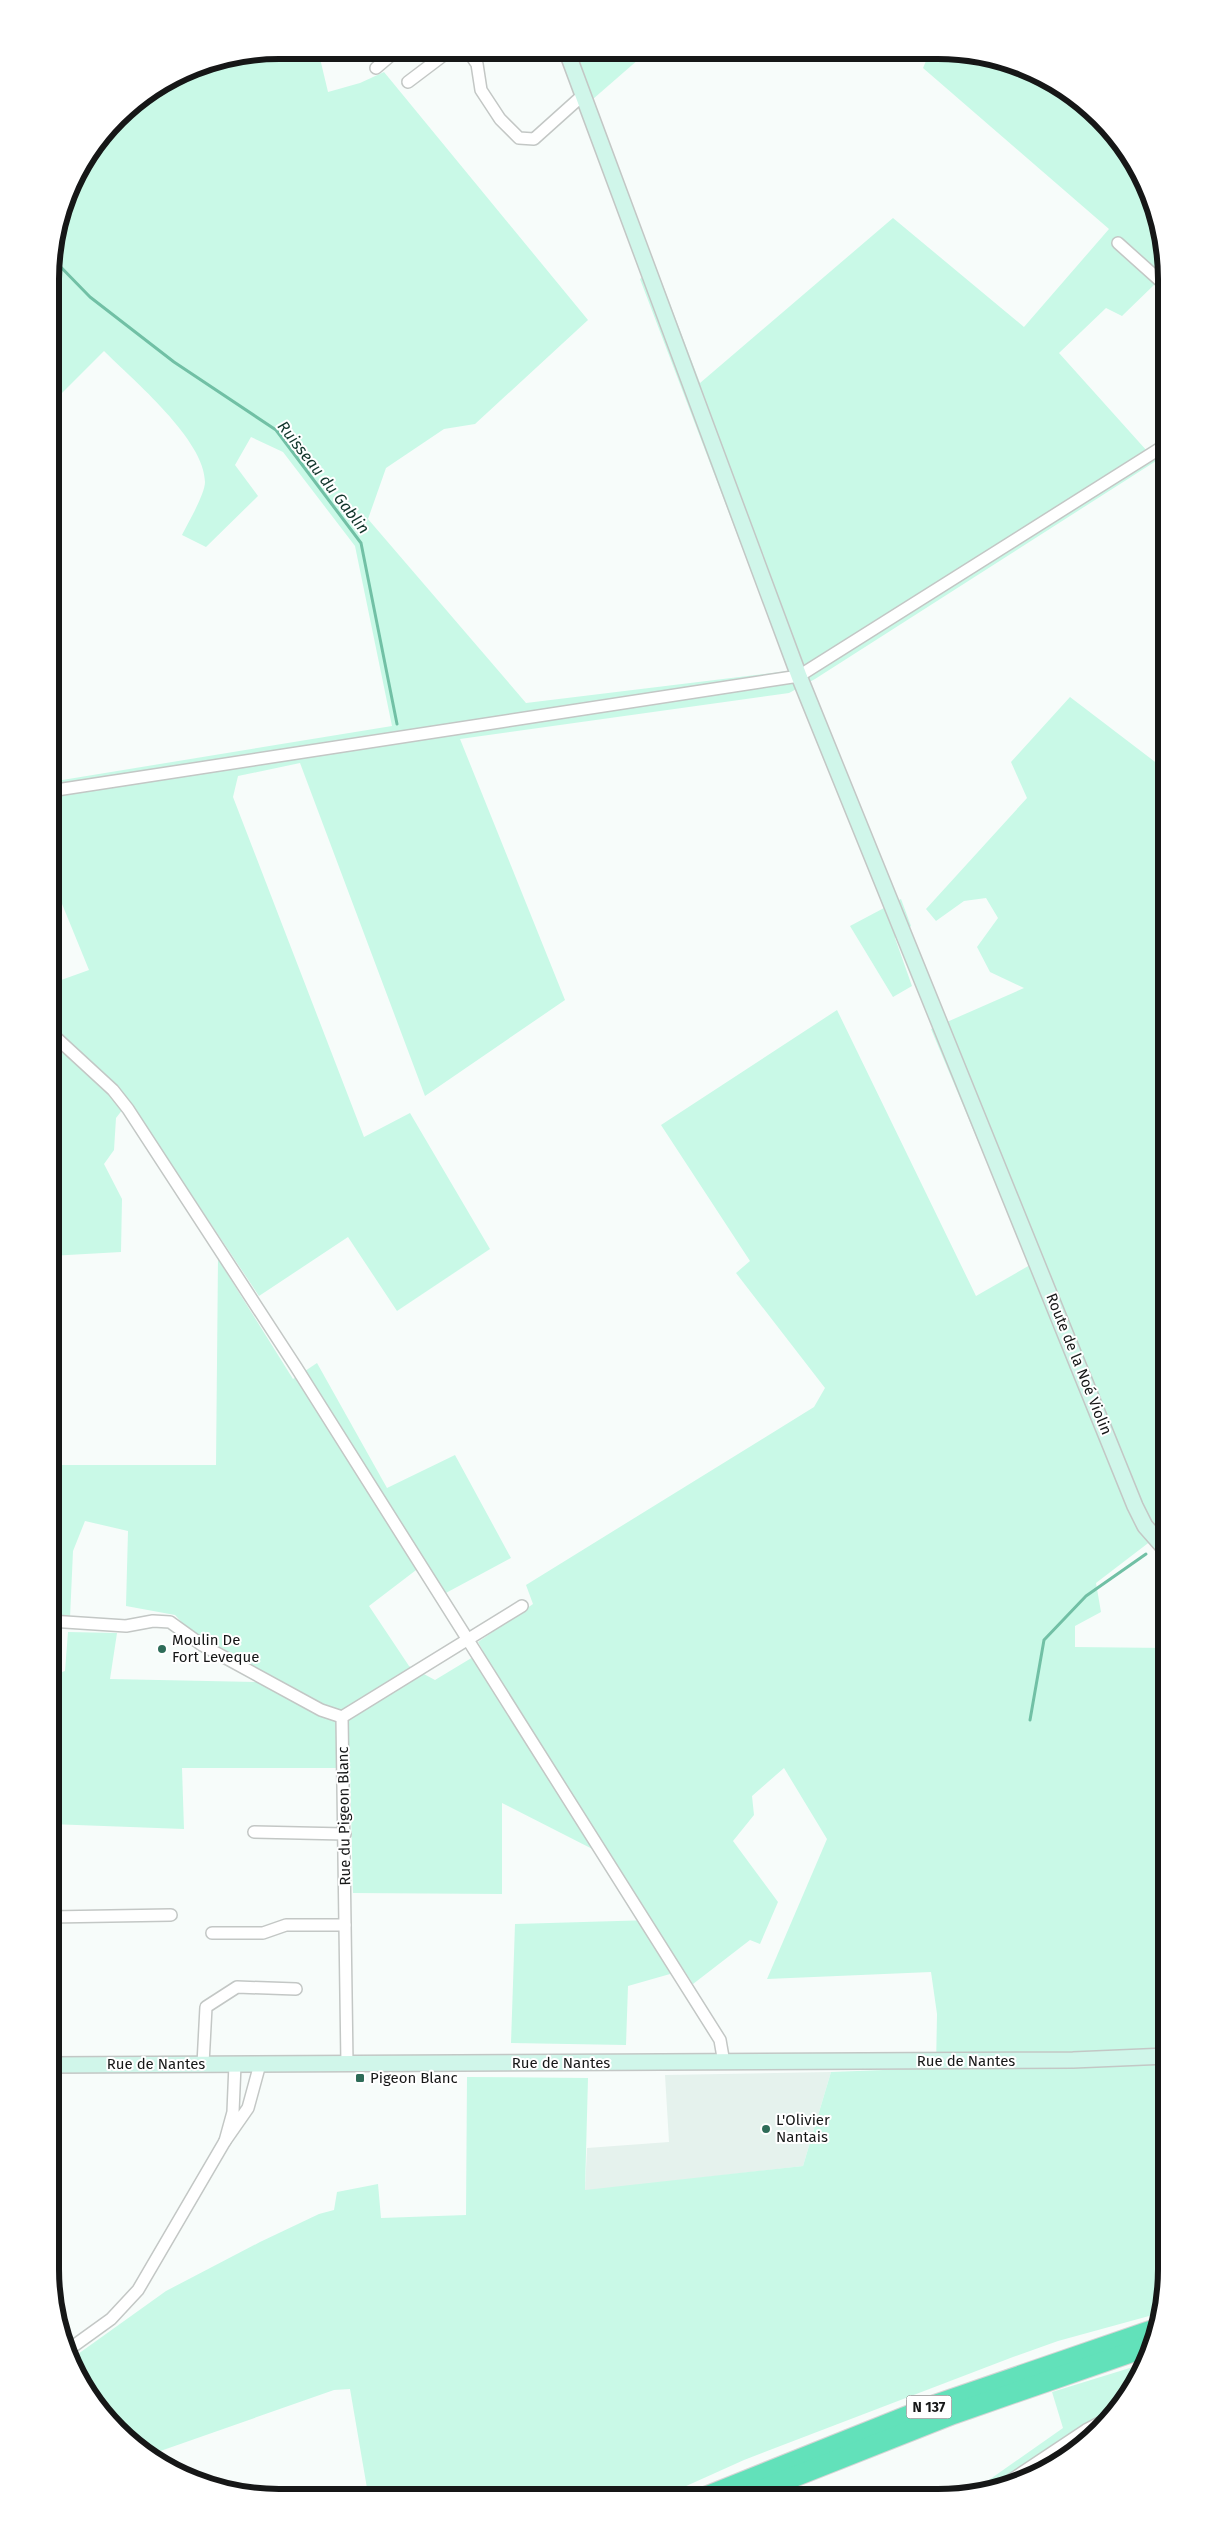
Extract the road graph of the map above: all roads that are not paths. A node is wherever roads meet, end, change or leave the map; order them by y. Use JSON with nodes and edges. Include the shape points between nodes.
{"nodes":[{"id":1,"x":387,"y":59,"type":"edge"},
{"id":2,"x":438,"y":59,"type":"edge"},
{"id":3,"x":474,"y":59,"type":"edge"},
{"id":4,"x":570,"y":59,"type":"edge"},
{"id":5,"x":376,"y":68,"type":"dead end"},
{"id":6,"x":408,"y":82,"type":"dead end"},
{"id":7,"x":584,"y":95,"type":"junction"},
{"id":8,"x":1118,"y":243,"type":"dead end"},
{"id":9,"x":1158,"y":279,"type":"edge"},
{"id":10,"x":1158,"y":450,"type":"edge"},
{"id":11,"x":799,"y":676,"type":"junction"},
{"id":12,"x":59,"y":790,"type":"edge"},
{"id":13,"x":59,"y":1040,"type":"edge"},
{"id":14,"x":1158,"y":1540,"type":"edge"},
{"id":15,"x":522,"y":1606,"type":"dead end"},
{"id":16,"x":59,"y":1622,"type":"edge"},
{"id":17,"x":467,"y":1639,"type":"junction"},
{"id":18,"x":342,"y":1717,"type":"junction"},
{"id":19,"x":254,"y":1832,"type":"dead end"},
{"id":20,"x":345,"y":1834,"type":"junction"},
{"id":21,"x":171,"y":1915,"type":"dead end"},
{"id":22,"x":59,"y":1917,"type":"edge"},
{"id":23,"x":345,"y":1925,"type":"junction"},
{"id":24,"x":212,"y":1934,"type":"dead end"},
{"id":25,"x":296,"y":1989,"type":"dead end"},
{"id":26,"x":1158,"y":2056,"type":"edge"},
{"id":27,"x":1073,"y":2060,"type":"junction"},
{"id":28,"x":724,"y":2063,"type":"junction"},
{"id":29,"x":203,"y":2064,"type":"junction"},
{"id":30,"x":235,"y":2064,"type":"junction"},
{"id":31,"x":260,"y":2064,"type":"junction"},
{"id":32,"x":347,"y":2064,"type":"junction"},
{"id":33,"x":1158,"y":2064,"type":"edge"},
{"id":34,"x":59,"y":2065,"type":"edge"},
{"id":35,"x":226,"y":2141,"type":"junction"},
{"id":36,"x":1150,"y":2331,"type":"edge"},
{"id":37,"x":72,"y":2347,"type":"edge"},
{"id":38,"x":1144,"y":2348,"type":"edge"},
{"id":39,"x":1092,"y":2427,"type":"edge"},
{"id":40,"x":1020,"y":2474,"type":"edge"},
{"id":41,"x":723,"y":2489,"type":"edge"},
{"id":42,"x":763,"y":2489,"type":"edge"}],
"edges":[{"from":1,"to":5,"type":"street"},
{"from":2,"to":6,"type":"street"},
{"from":3,"to":7,"type":"street","via":[[481,90],[500,119],[519,138],[534,139]]},
{"from":4,"to":7,"type":"street","name":"Route de la Noé Violin"},
{"from":7,"to":11,"type":"street","name":"Route de la Noé Violin"},
{"from":8,"to":9,"type":"street"},
{"from":10,"to":11,"type":"street"},
{"from":11,"to":12,"type":"street"},
{"from":11,"to":14,"type":"street","name":"Route de la Noé Violin","via":[[1135,1506]]},
{"from":13,"to":17,"type":"street","via":[[107,1084],[128,1109],[296,1367]]},
{"from":15,"to":17,"type":"street"},
{"from":16,"to":18,"type":"street","via":[[126,1626],[153,1621],[170,1622],[202,1645],[321,1710]]},
{"from":17,"to":18,"type":"street"},
{"from":17,"to":28,"type":"street","via":[[720,2040]]},
{"from":18,"to":20,"type":"street","name":"Rue du Pigeon Blanc"},
{"from":19,"to":20,"type":"street"},
{"from":20,"to":23,"type":"street","name":"Rue du Pigeon Blanc"},
{"from":21,"to":22,"type":"street"},
{"from":23,"to":24,"type":"street","via":[[286,1925],[263,1933]]},
{"from":23,"to":32,"type":"street","name":"Rue du Pigeon Blanc"},
{"from":25,"to":29,"type":"street","via":[[237,1987],[206,2006]]},
{"from":26,"to":27,"type":"street","name":"Rue de Nantes"},
{"from":27,"to":28,"type":"street","name":"Rue de Nantes"},
{"from":27,"to":33,"type":"street","name":"Rue de Nantes"},
{"from":28,"to":32,"type":"street","name":"Rue de Nantes"},
{"from":29,"to":30,"type":"street","name":"Rue de Nantes"},
{"from":29,"to":34,"type":"street","name":"Rue de Nantes"},
{"from":30,"to":31,"type":"street","name":"Rue de Nantes"},
{"from":30,"to":35,"type":"street","via":[[233,2112]]},
{"from":31,"to":32,"type":"street","name":"Rue de Nantes"},
{"from":31,"to":35,"type":"street","via":[[248,2108]]},
{"from":35,"to":37,"type":"street","via":[[138,2290],[110,2319]]},
{"from":36,"to":41,"type":"highway","number":"N 137","via":[[935,2405]]},
{"from":38,"to":42,"type":"highway","number":"N 137","via":[[944,2417]]},
{"from":39,"to":40,"type":"street"}]}
